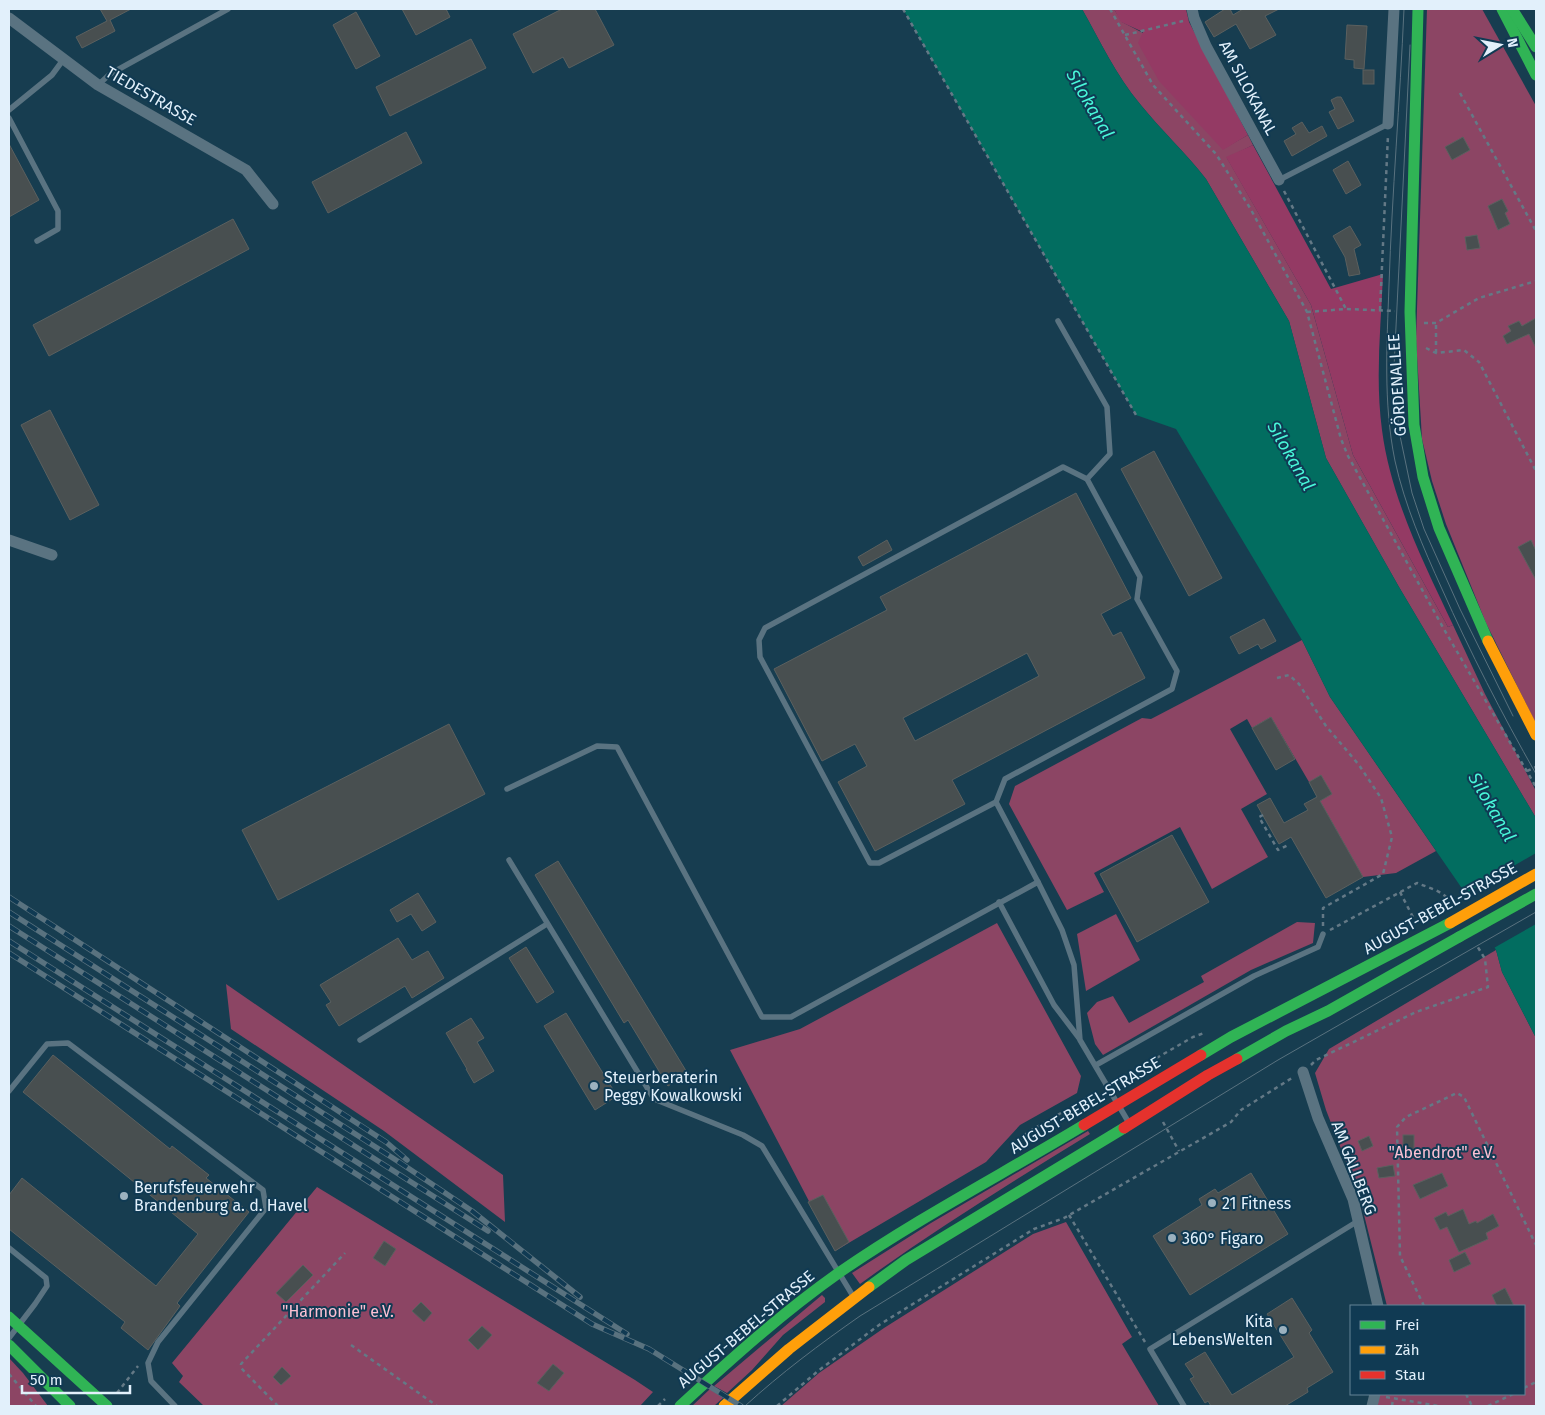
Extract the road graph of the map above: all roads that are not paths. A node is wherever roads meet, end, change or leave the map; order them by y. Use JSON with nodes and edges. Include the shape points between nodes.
{"nodes":[{"id":1,"x":228,"y":9,"type":"edge"},
{"id":2,"x":1394,"y":9,"type":"edge"},
{"id":3,"x":1418,"y":9,"type":"edge"},
{"id":4,"x":1502,"y":9,"type":"edge"},
{"id":5,"x":1512,"y":9,"type":"edge"},
{"id":6,"x":1193,"y":14,"type":"edge"},
{"id":7,"x":9,"y":18,"type":"edge"},
{"id":8,"x":1536,"y":47,"type":"edge"},
{"id":9,"x":63,"y":60,"type":"junction"},
{"id":10,"x":1536,"y":75,"type":"edge"},
{"id":11,"x":98,"y":86,"type":"junction"},
{"id":12,"x":9,"y":110,"type":"edge"},
{"id":13,"x":9,"y":118,"type":"edge"},
{"id":14,"x":1388,"y":124,"type":"joint"},
{"id":15,"x":1279,"y":180,"type":"joint"},
{"id":16,"x":273,"y":204,"type":"dead end"},
{"id":17,"x":37,"y":241,"type":"dead end"},
{"id":18,"x":1058,"y":321,"type":"dead end"},
{"id":19,"x":1087,"y":479,"type":"junction"},
{"id":20,"x":9,"y":540,"type":"edge"},
{"id":21,"x":52,"y":555,"type":"dead end"},
{"id":22,"x":1536,"y":735,"type":"edge"},
{"id":23,"x":507,"y":789,"type":"dead end"},
{"id":24,"x":996,"y":802,"type":"junction"},
{"id":25,"x":509,"y":860,"type":"dead end"},
{"id":26,"x":1536,"y":874,"type":"edge"},
{"id":27,"x":1038,"y":882,"type":"junction"},
{"id":28,"x":1536,"y":894,"type":"edge"},
{"id":29,"x":999,"y":902,"type":"junction"},
{"id":30,"x":547,"y":924,"type":"junction"},
{"id":31,"x":1323,"y":934,"type":"road end"},
{"id":32,"x":360,"y":1040,"type":"dead end"},
{"id":33,"x":1080,"y":1040,"type":"junction"},
{"id":34,"x":1096,"y":1065,"type":"junction"},
{"id":35,"x":1303,"y":1072,"type":"road end"},
{"id":36,"x":9,"y":1092,"type":"edge"},
{"id":37,"x":1118,"y":1104,"type":"junction"},
{"id":38,"x":1130,"y":1125,"type":"junction"},
{"id":39,"x":1358,"y":1221,"type":"junction"},
{"id":40,"x":9,"y":1248,"type":"edge"},
{"id":41,"x":838,"y":1273,"type":"junction"},
{"id":42,"x":854,"y":1298,"type":"junction"},
{"id":43,"x":1378,"y":1305,"type":"edge"},
{"id":44,"x":9,"y":1317,"type":"edge"},
{"id":45,"x":18,"y":1325,"type":"junction"},
{"id":46,"x":9,"y":1338,"type":"edge"},
{"id":47,"x":9,"y":1345,"type":"edge"},
{"id":48,"x":70,"y":1406,"type":"edge"},
{"id":49,"x":107,"y":1406,"type":"edge"},
{"id":50,"x":174,"y":1406,"type":"edge"},
{"id":51,"x":680,"y":1406,"type":"edge"},
{"id":52,"x":724,"y":1406,"type":"edge"},
{"id":53,"x":1184,"y":1406,"type":"edge"}],
"edges":[{"from":1,"to":11,"type":"lane","via":[[110,74]]},
{"from":2,"to":14,"type":"street"},
{"from":3,"to":22,"type":"main road","name":"GÖRDENALLEE","via":[[1410,312],[1414,425],[1423,476],[1440,528],[1480,624]]},
{"from":4,"to":10,"type":"main road"},
{"from":5,"to":8,"type":"main road"},
{"from":6,"to":15,"type":"street","name":"AM SILOKANAL","via":[[1206,46]]},
{"from":7,"to":9,"type":"street","name":"TIEDESTRASSE"},
{"from":9,"to":11,"type":"street","name":"TIEDESTRASSE"},
{"from":9,"to":12,"type":"lane","via":[[52,75]]},
{"from":11,"to":16,"type":"street","name":"TIEDESTRASSE","via":[[246,170]]},
{"from":13,"to":17,"type":"lane","via":[[58,211],[58,230]]},
{"from":14,"to":15,"type":"lane"},
{"from":18,"to":19,"type":"lane","via":[[1107,407],[1110,454]]},
{"from":19,"to":24,"type":"lane","via":[[1140,577],[1138,598],[1177,671],[1172,689],[1005,779]]},
{"from":19,"to":24,"type":"lane","via":[[1063,467],[765,628],[759,640],[760,657],[870,863],[879,863]]},
{"from":20,"to":21,"type":"street"},
{"from":23,"to":29,"type":"lane","via":[[596,746],[617,747],[762,1017],[791,1017]]},
{"from":24,"to":27,"type":"lane"},
{"from":25,"to":30,"type":"lane"},
{"from":26,"to":37,"type":"main road","name":"AUGUST-BEBEL-STRASSE","bridge":true,"via":[[1450,923],[1231,1036]]},
{"from":27,"to":29,"type":"lane"},
{"from":27,"to":33,"type":"lane","via":[[1062,930],[1074,965]]},
{"from":28,"to":38,"type":"main road","bridge":true,"via":[[1208,1075]]},
{"from":29,"to":33,"type":"lane","via":[[1054,1005]]},
{"from":30,"to":32,"type":"lane"},
{"from":30,"to":41,"type":"lane","via":[[654,1099],[743,1135],[762,1146]]},
{"from":31,"to":34,"type":"lane","via":[[1318,947],[1254,976]]},
{"from":33,"to":34,"type":"lane"},
{"from":34,"to":37,"type":"lane"},
{"from":35,"to":39,"type":"street","name":"AM GALLBERG","via":[[1318,1118],[1353,1199]]},
{"from":36,"to":50,"type":"lane","via":[[47,1044],[68,1043],[263,1190],[266,1208],[158,1342],[148,1363],[151,1381]]},
{"from":37,"to":38,"type":"lane"},
{"from":37,"to":41,"type":"main road","name":"AUGUST-BEBEL-STRASSE","via":[[894,1236]]},
{"from":38,"to":42,"type":"main road","via":[[906,1260]]},
{"from":39,"to":43,"type":"street","name":"AM GALLBERG"},
{"from":39,"to":53,"type":"lane","via":[[1150,1349]]},
{"from":40,"to":45,"type":"lane","via":[[46,1278],[47,1286]]},
{"from":41,"to":42,"type":"lane"},
{"from":41,"to":51,"type":"main road","name":"AUGUST-BEBEL-STRASSE","via":[[738,1353]]},
{"from":42,"to":52,"type":"main road"},
{"from":44,"to":45,"type":"main road"},
{"from":45,"to":46,"type":"lane"},
{"from":45,"to":49,"type":"main road"},
{"from":47,"to":48,"type":"main road"}]}
